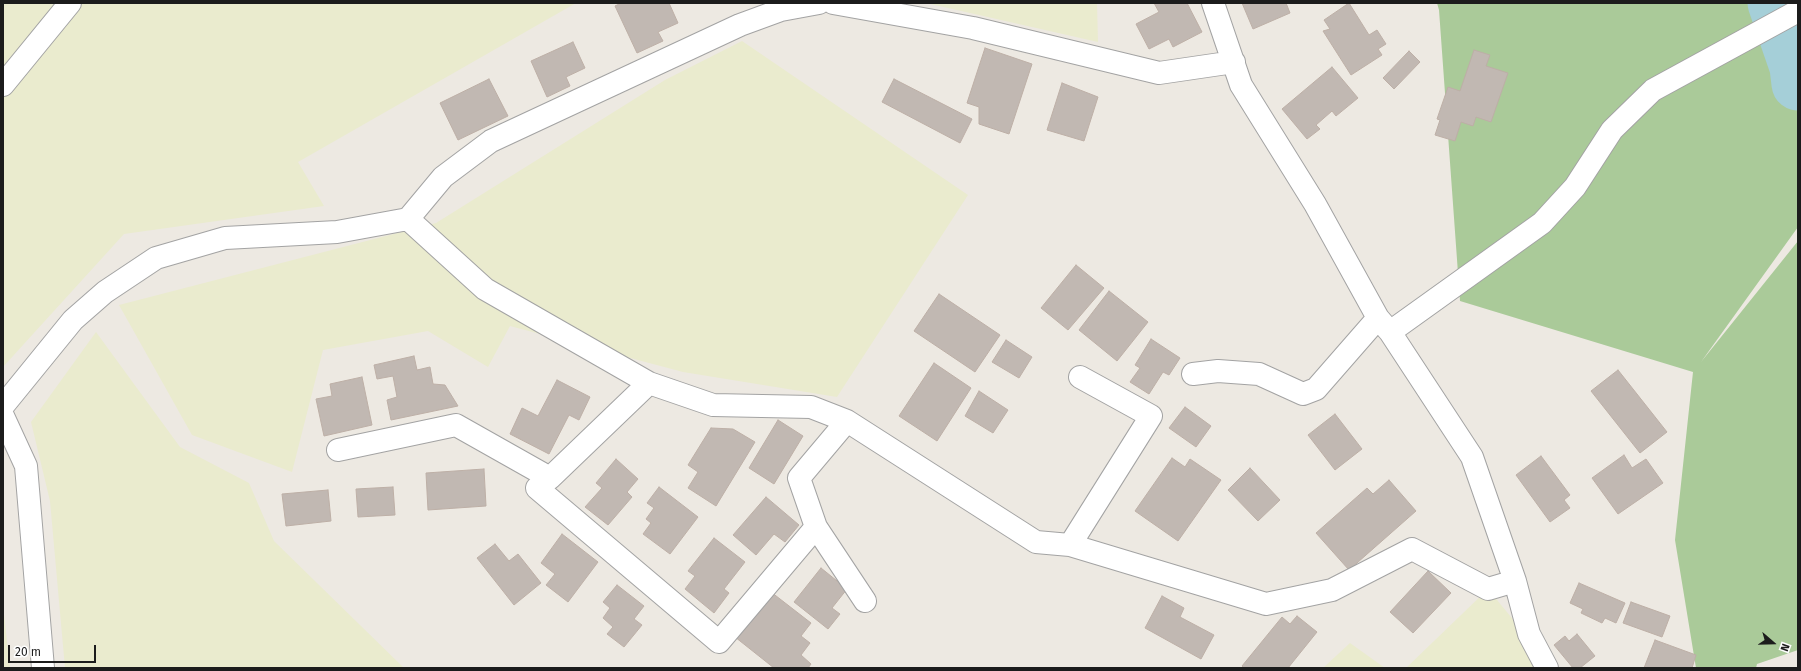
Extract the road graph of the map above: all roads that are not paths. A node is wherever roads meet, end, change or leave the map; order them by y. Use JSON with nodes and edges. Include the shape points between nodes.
{"nodes":[{"id":1,"x":70,"y":3,"type":"edge"},
{"id":2,"x":819,"y":3,"type":"edge"},
{"id":3,"x":833,"y":3,"type":"edge"},
{"id":4,"x":1213,"y":3,"type":"edge"},
{"id":5,"x":1798,"y":11,"type":"edge"},
{"id":6,"x":1234,"y":62,"type":"junction"},
{"id":7,"x":3,"y":85,"type":"edge"},
{"id":8,"x":408,"y":220,"type":"junction"},
{"id":9,"x":1384,"y":325,"type":"junction"},
{"id":10,"x":1193,"y":374,"type":"dead end"},
{"id":11,"x":1080,"y":377,"type":"dead end"},
{"id":12,"x":649,"y":383,"type":"junction"},
{"id":13,"x":3,"y":406,"type":"edge"},
{"id":14,"x":3,"y":416,"type":"edge"},
{"id":15,"x":847,"y":421,"type":"junction"},
{"id":16,"x":338,"y":450,"type":"dead end"},
{"id":17,"x":550,"y":478,"type":"junction"},
{"id":18,"x":816,"y":527,"type":"junction"},
{"id":19,"x":1070,"y":545,"type":"junction"},
{"id":20,"x":1515,"y":581,"type":"junction"},
{"id":21,"x":865,"y":601,"type":"dead end"},
{"id":22,"x":43,"y":668,"type":"edge"},
{"id":23,"x":1547,"y":668,"type":"edge"}],
"edges":[{"from":1,"to":7,"type":"street"},
{"from":2,"to":8,"type":"street","via":[[781,10],[740,25],[491,141],[443,177]]},
{"from":3,"to":6,"type":"street","via":[[974,28],[1160,73]]},
{"from":4,"to":6,"type":"street"},
{"from":5,"to":9,"type":"street","via":[[1653,90],[1612,130],[1575,187],[1542,223]]},
{"from":6,"to":9,"type":"street","via":[[1241,86],[1315,204]]},
{"from":8,"to":12,"type":"street","via":[[485,289]]},
{"from":8,"to":13,"type":"street","via":[[337,232],[225,238],[156,258],[105,292],[73,320]]},
{"from":9,"to":10,"type":"street","via":[[1316,389],[1303,394],[1259,374],[1218,371]]},
{"from":9,"to":20,"type":"street","via":[[1472,457]]},
{"from":11,"to":19,"type":"street","via":[[1151,416]]},
{"from":12,"to":15,"type":"street","via":[[713,405],[811,407]]},
{"from":12,"to":17,"type":"street"},
{"from":14,"to":22,"type":"street","via":[[26,466]]},
{"from":15,"to":18,"type":"street","via":[[799,478]]},
{"from":15,"to":19,"type":"street","via":[[1036,542]]},
{"from":16,"to":17,"type":"street","via":[[456,425]]},
{"from":17,"to":18,"type":"street","via":[[537,488],[720,642]]},
{"from":18,"to":21,"type":"street"},
{"from":19,"to":20,"type":"street","via":[[1266,604],[1332,590],[1412,549],[1488,589]]},
{"from":20,"to":23,"type":"street","via":[[1529,634]]}]}
